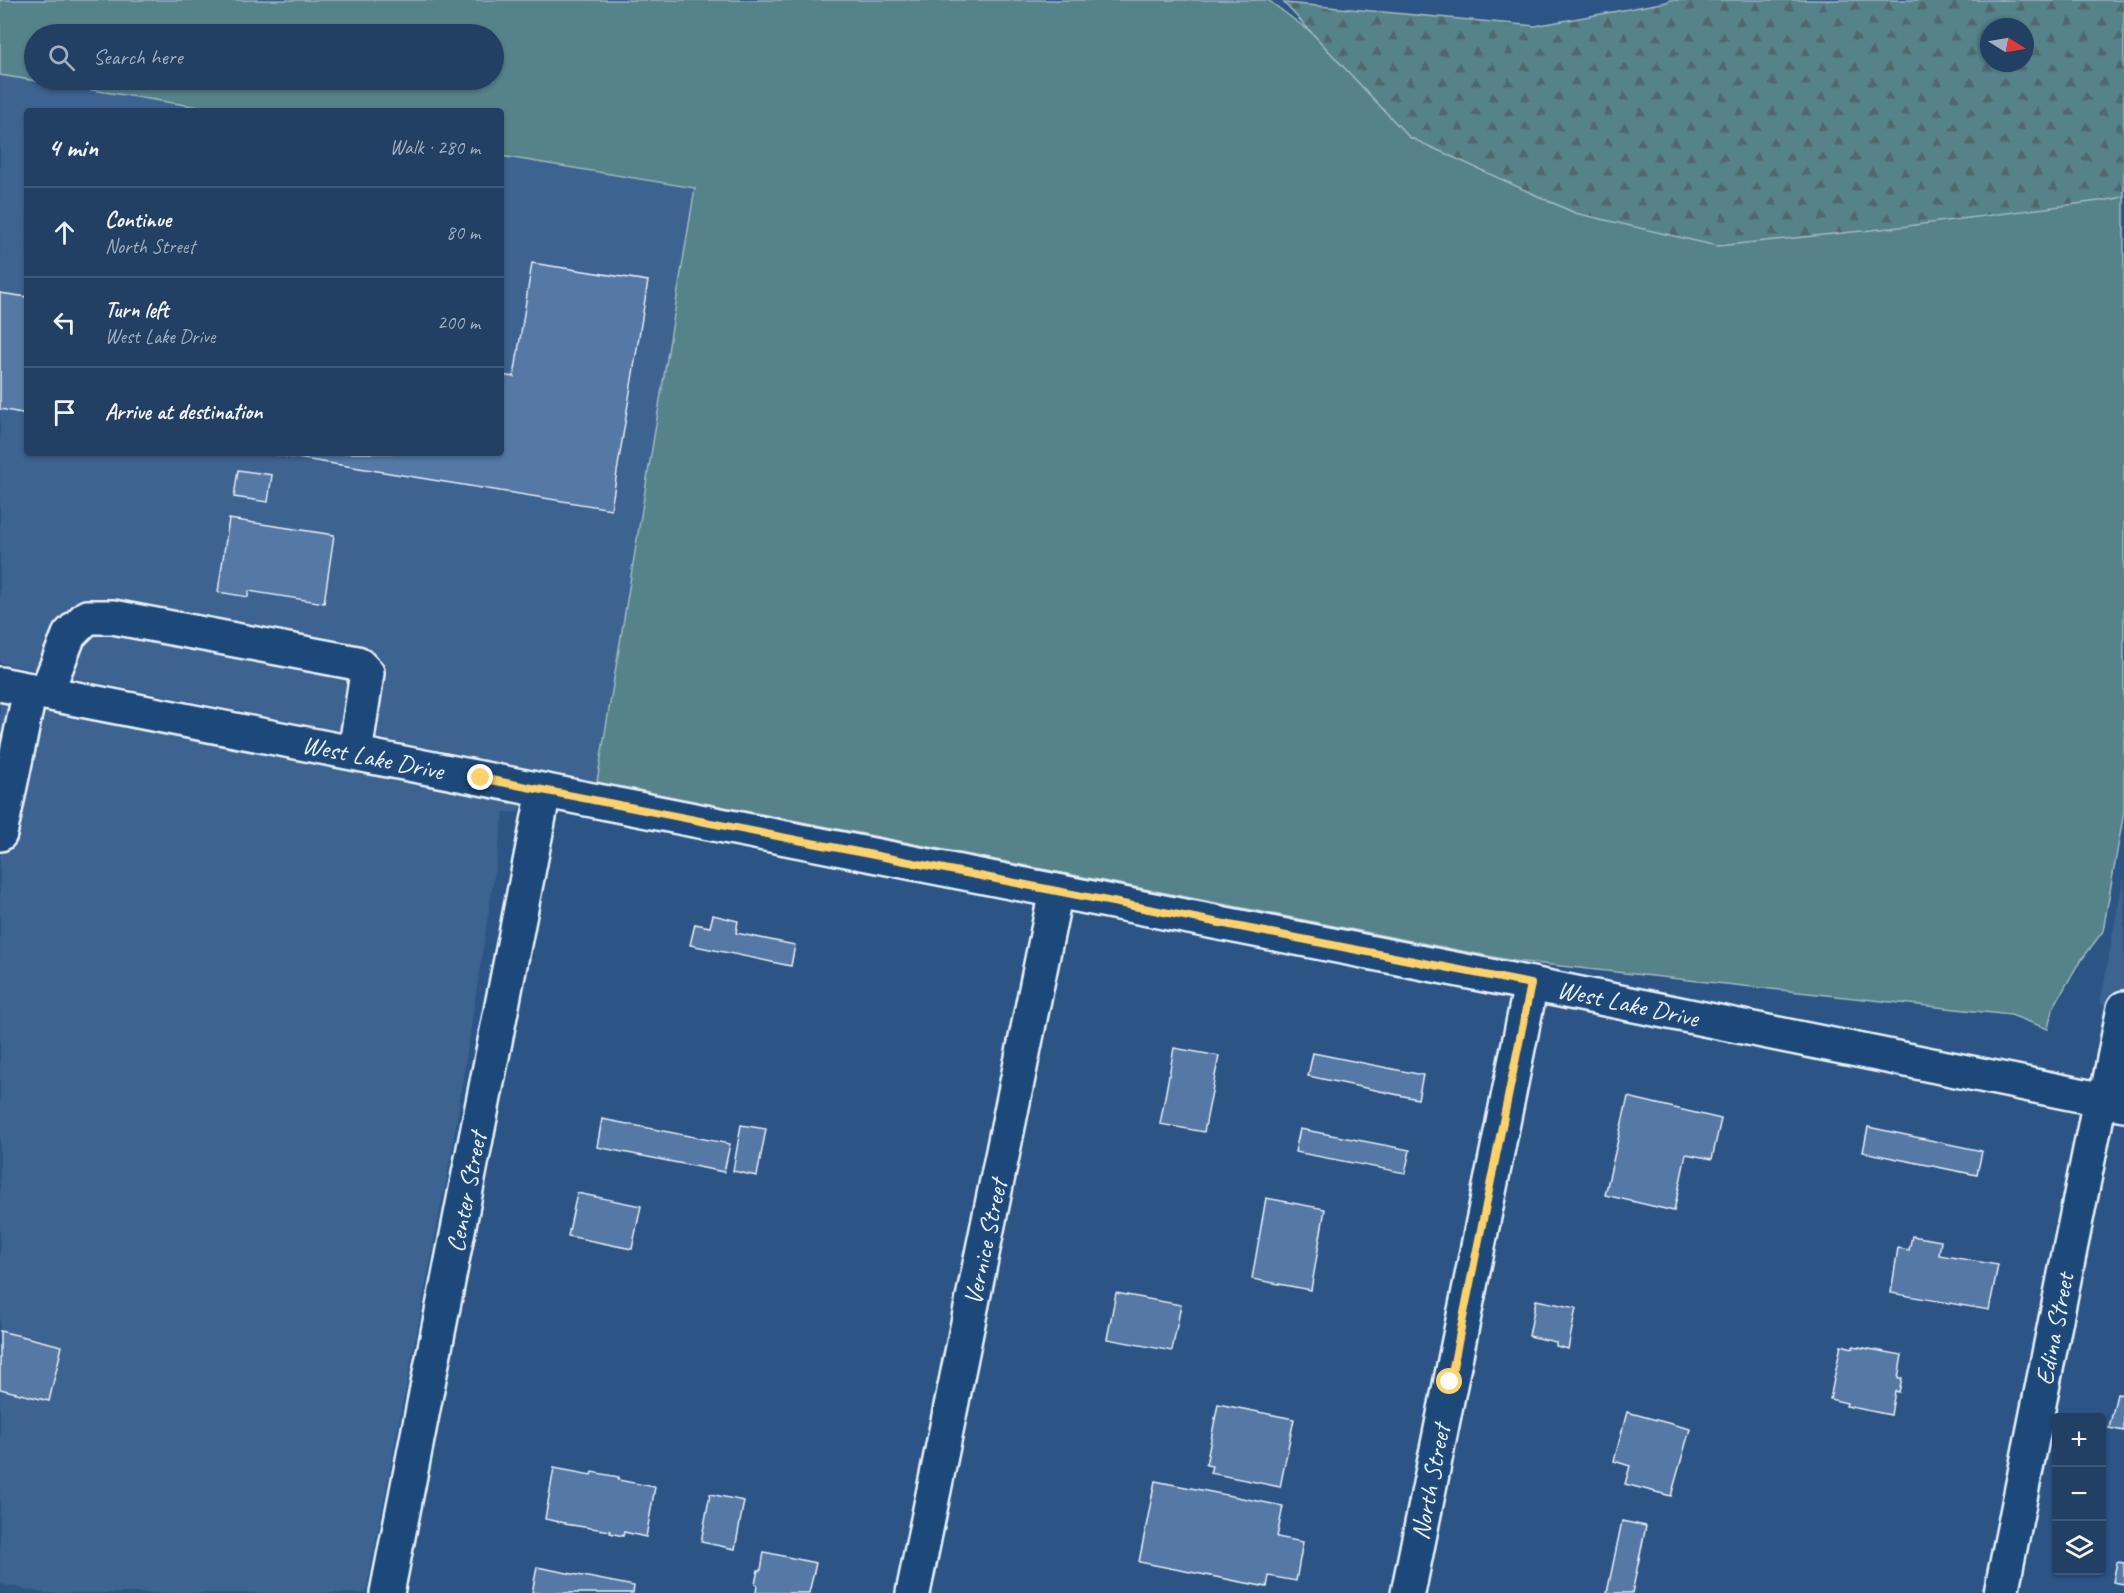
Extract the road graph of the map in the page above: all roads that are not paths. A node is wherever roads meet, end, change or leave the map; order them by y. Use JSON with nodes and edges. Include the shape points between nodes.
{"nodes":[{"id":1,"x":25,"y":689,"type":"edge"},
{"id":2,"x":355,"y":753,"type":"junction"},
{"id":3,"x":544,"y":791,"type":"junction"},
{"id":4,"x":0,"y":834,"type":"edge"},
{"id":5,"x":1056,"y":891,"type":"junction"},
{"id":6,"x":1531,"y":984,"type":"junction"},
{"id":7,"x":2124,"y":1008,"type":"edge"},
{"id":8,"x":2110,"y":1101,"type":"edge"},
{"id":9,"x":387,"y":1593,"type":"edge"},
{"id":10,"x":913,"y":1593,"type":"edge"},
{"id":11,"x":1407,"y":1593,"type":"edge"},
{"id":12,"x":2001,"y":1593,"type":"edge"}],
"edges":[{"from":1,"to":2,"type":"street","name":"West Lake Drive"},
{"from":1,"to":2,"type":"street","via":[[69,634],[87,618],[113,617],[357,663],[367,673]]},
{"from":1,"to":4,"type":"street"},
{"from":2,"to":3,"type":"street","name":"West Lake Drive"},
{"from":3,"to":5,"type":"street","name":"West Lake Drive"},
{"from":3,"to":9,"type":"street","name":"Center Street"},
{"from":5,"to":6,"type":"street","name":"West Lake Drive"},
{"from":5,"to":10,"type":"street","name":"Vernice Street"},
{"from":6,"to":8,"type":"street","name":"West Lake Drive"},
{"from":6,"to":11,"type":"street","name":"North Street"},
{"from":7,"to":8,"type":"street","name":"Edina Street"},
{"from":8,"to":12,"type":"street","name":"Edina Street"}]}
